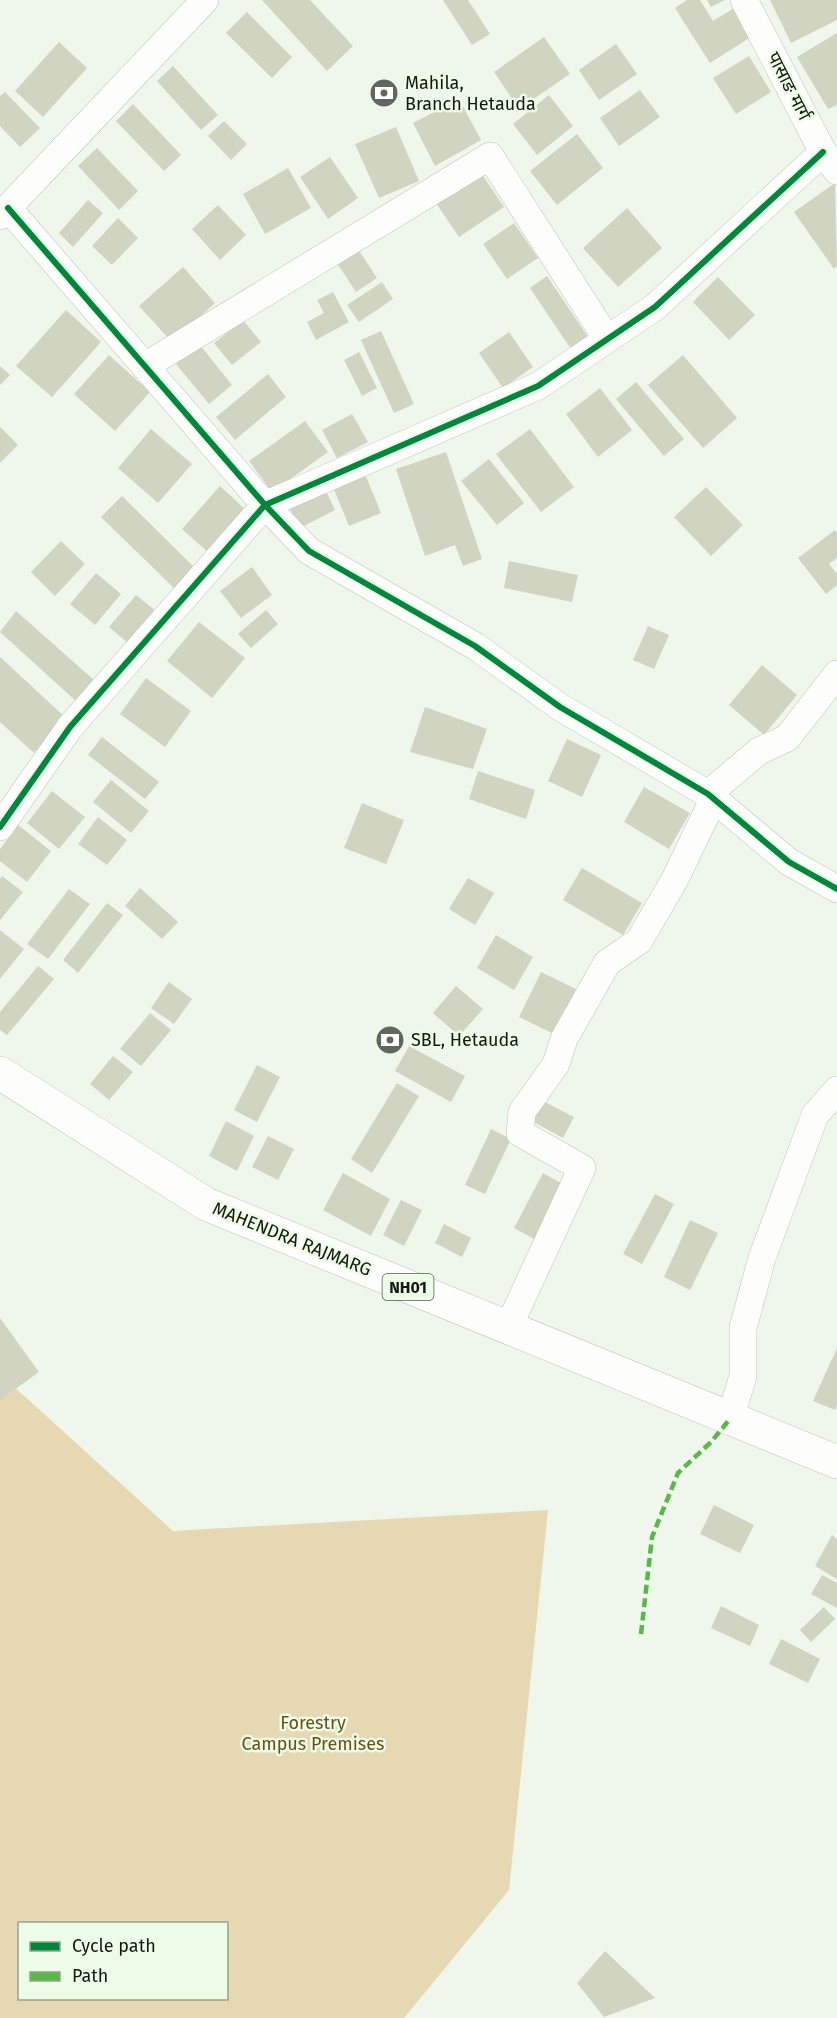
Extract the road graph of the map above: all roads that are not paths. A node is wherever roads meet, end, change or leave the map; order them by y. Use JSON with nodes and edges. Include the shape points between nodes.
{"nodes":[{"id":1,"x":205,"y":0,"type":"edge"},
{"id":2,"x":744,"y":0,"type":"edge"},
{"id":3,"x":830,"y":161,"type":"edge"},
{"id":4,"x":4,"y":212,"type":"edge"},
{"id":5,"x":607,"y":339,"type":"junction"},
{"id":6,"x":144,"y":366,"type":"junction"},
{"id":7,"x":265,"y":506,"type":"junction"},
{"id":8,"x":837,"y":674,"type":"edge"},
{"id":9,"x":711,"y":796,"type":"junction"},
{"id":10,"x":0,"y":827,"type":"edge"},
{"id":11,"x":837,"y":889,"type":"edge"},
{"id":12,"x":0,"y":1073,"type":"edge"},
{"id":13,"x":837,"y":1090,"type":"edge"},
{"id":14,"x":508,"y":1328,"type":"junction"},
{"id":15,"x":730,"y":1419,"type":"junction"},
{"id":16,"x":837,"y":1462,"type":"edge"}],
"edges":[{"from":1,"to":4,"type":"street"},
{"from":2,"to":3,"type":"street","name":"पासाङ मार्ग"},
{"from":3,"to":5,"type":"street","via":[[655,307]]},
{"from":4,"to":6,"type":"street"},
{"from":5,"to":6,"type":"street","via":[[490,156]]},
{"from":5,"to":7,"type":"street","via":[[538,386]]},
{"from":6,"to":7,"type":"street"},
{"from":7,"to":9,"type":"street","via":[[309,551],[475,646],[560,707]]},
{"from":7,"to":10,"type":"street","via":[[70,727]]},
{"from":8,"to":9,"type":"street","via":[[787,738],[759,751]]},
{"from":9,"to":11,"type":"street","via":[[789,862]]},
{"from":9,"to":14,"type":"street","via":[[675,879],[639,940],[607,963],[564,1039],[556,1064],[522,1112],[520,1133],[582,1168]]},
{"from":12,"to":14,"type":"highway","name":"MAHENDRA RAJMARG","number":"NH01","via":[[206,1204]]},
{"from":13,"to":15,"type":"street","via":[[815,1115],[762,1258],[742,1328],[743,1376]]},
{"from":14,"to":15,"type":"highway","name":"MAHENDRA RAJMARG","number":"NH01"},
{"from":15,"to":16,"type":"highway","name":"MAHENDRA RAJMARG","number":"NH01"}]}
